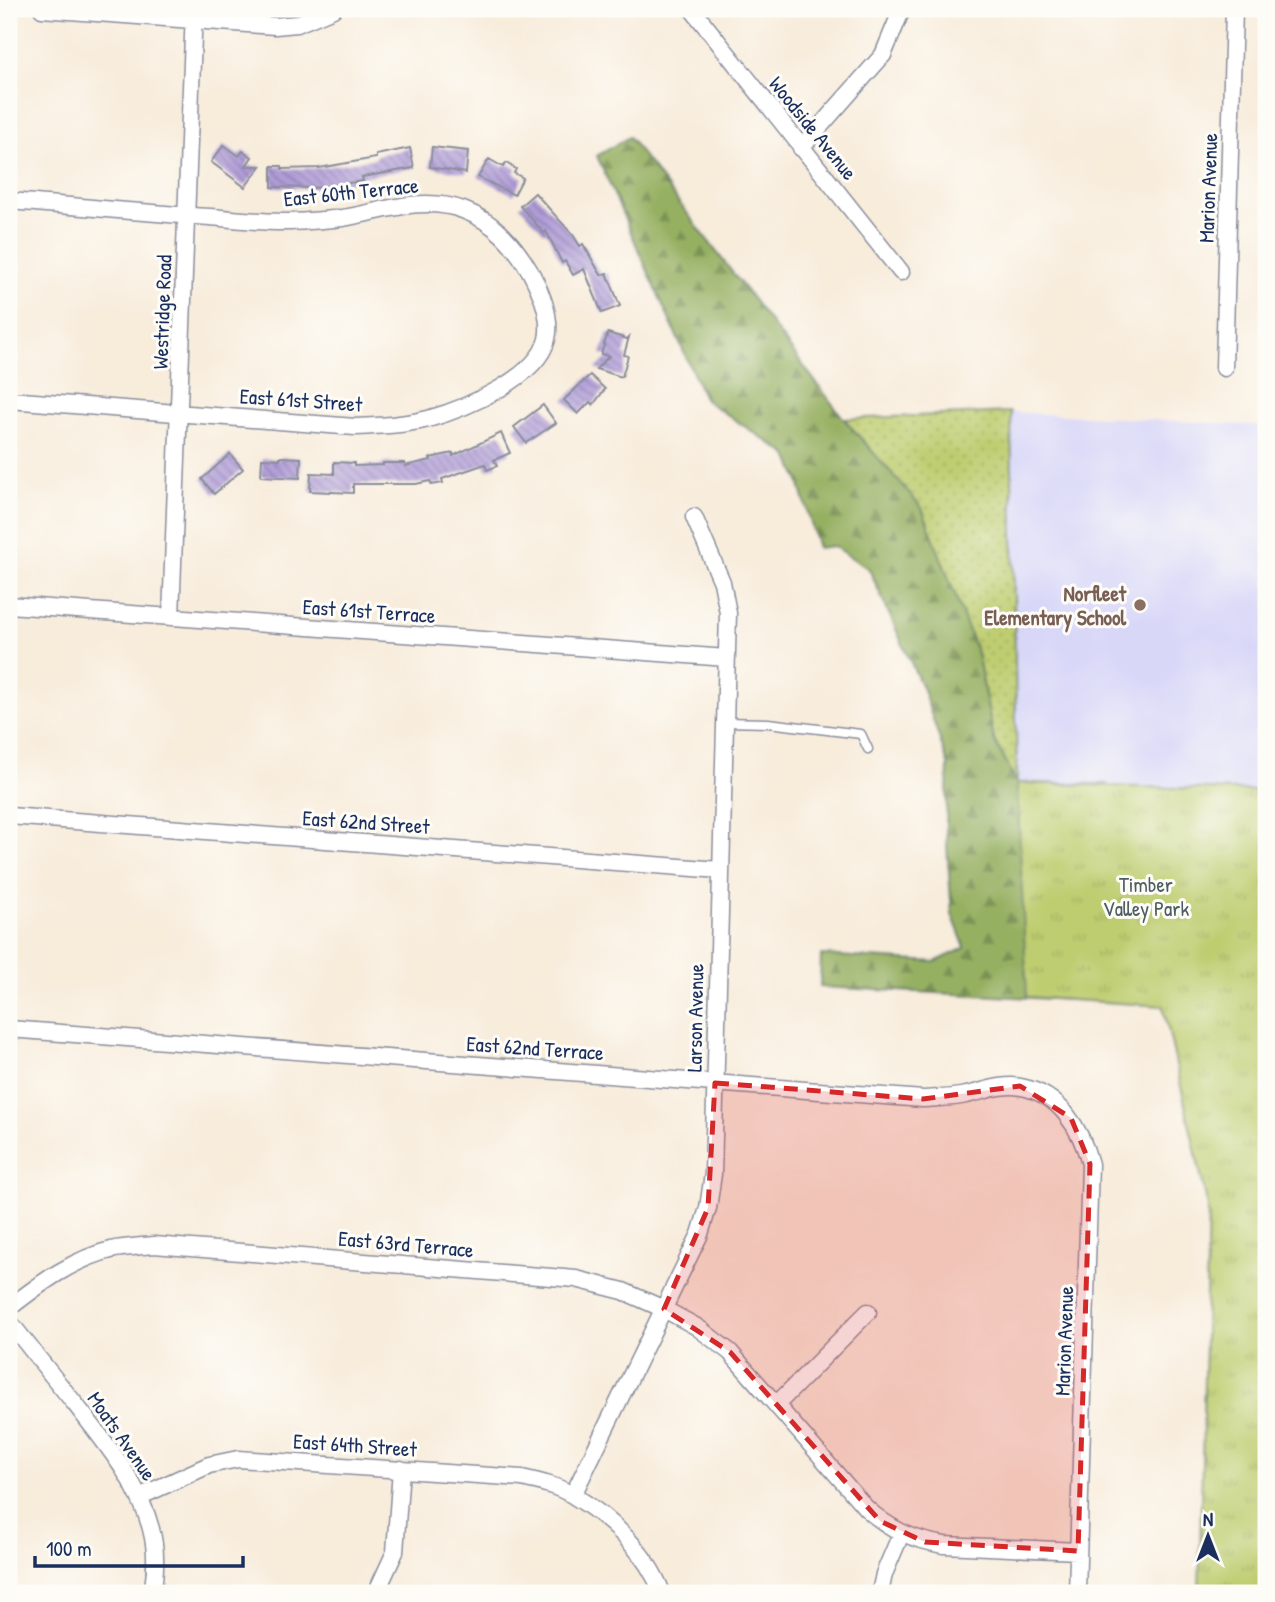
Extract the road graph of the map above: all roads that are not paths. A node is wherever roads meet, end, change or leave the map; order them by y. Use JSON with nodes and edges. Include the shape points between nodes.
{"nodes":[{"id":1,"x":42,"y":9,"type":"edge"},
{"id":2,"x":333,"y":9,"type":"edge"},
{"id":3,"x":692,"y":9,"type":"edge"},
{"id":4,"x":902,"y":9,"type":"edge"},
{"id":5,"x":1234,"y":9,"type":"edge"},
{"id":6,"x":194,"y":14,"type":"edge"},
{"id":7,"x":801,"y":148,"type":"junction"},
{"id":8,"x":9,"y":201,"type":"edge"},
{"id":9,"x":186,"y":216,"type":"junction"},
{"id":10,"x":901,"y":272,"type":"dead end"},
{"id":11,"x":548,"y":326,"type":"joint"},
{"id":12,"x":1224,"y":368,"type":"dead end"},
{"id":13,"x":9,"y":400,"type":"edge"},
{"id":14,"x":179,"y":412,"type":"junction"},
{"id":15,"x":694,"y":517,"type":"dead end"},
{"id":16,"x":9,"y":605,"type":"edge"},
{"id":17,"x":171,"y":617,"type":"junction"},
{"id":18,"x":727,"y":658,"type":"junction"},
{"id":19,"x":725,"y":722,"type":"junction"},
{"id":20,"x":868,"y":749,"type":"dead end"},
{"id":21,"x":9,"y":816,"type":"edge"},
{"id":22,"x":720,"y":870,"type":"junction"},
{"id":23,"x":9,"y":1029,"type":"edge"},
{"id":24,"x":715,"y":1083,"type":"junction"},
{"id":25,"x":1053,"y":1103,"type":"joint"},
{"id":26,"x":9,"y":1308,"type":"edge"},
{"id":27,"x":664,"y":1309,"type":"junction"},
{"id":28,"x":868,"y":1312,"type":"dead end"},
{"id":29,"x":9,"y":1321,"type":"edge"},
{"id":30,"x":777,"y":1404,"type":"junction"},
{"id":31,"x":401,"y":1469,"type":"junction"},
{"id":32,"x":573,"y":1495,"type":"junction"},
{"id":33,"x":139,"y":1497,"type":"junction"},
{"id":34,"x":901,"y":1534,"type":"junction"},
{"id":35,"x":1079,"y":1551,"type":"junction"},
{"id":36,"x":152,"y":1593,"type":"edge"},
{"id":37,"x":376,"y":1593,"type":"edge"},
{"id":38,"x":662,"y":1593,"type":"edge"},
{"id":39,"x":880,"y":1593,"type":"edge"},
{"id":40,"x":1077,"y":1593,"type":"edge"}],
"edges":[{"from":1,"to":6,"type":"street"},
{"from":2,"to":6,"type":"street","via":[[298,24],[275,26]]},
{"from":3,"to":7,"type":"street","name":"Woodside Avenue"},
{"from":4,"to":7,"type":"street","via":[[883,55]]},
{"from":5,"to":12,"type":"street","name":"Marion Avenue"},
{"from":6,"to":9,"type":"street","name":"Westridge Road"},
{"from":7,"to":10,"type":"street","name":"Woodside Avenue"},
{"from":8,"to":9,"type":"street","name":"East 60th Terrace"},
{"from":9,"to":11,"type":"street","name":"East 60th Terrace","via":[[285,222],[342,218],[416,204],[462,210],[492,224],[518,251],[539,288]]},
{"from":9,"to":14,"type":"street","name":"Westridge Road"},
{"from":11,"to":14,"type":"street","name":"East 61st Street","via":[[547,341],[519,377],[472,404],[428,419],[355,427]]},
{"from":13,"to":14,"type":"street","name":"East 61st Street"},
{"from":14,"to":17,"type":"street","name":"Westridge Road"},
{"from":15,"to":18,"type":"street","name":"Larson Avenue","via":[[722,582],[728,613]]},
{"from":16,"to":17,"type":"street","name":"East 61st Terrace"},
{"from":17,"to":18,"type":"street","name":"East 61st Terrace"},
{"from":18,"to":19,"type":"street","name":"Larson Avenue"},
{"from":19,"to":20,"type":"lane","via":[[861,734]]},
{"from":19,"to":22,"type":"street","name":"Larson Avenue"},
{"from":21,"to":22,"type":"street","name":"East 62nd Street"},
{"from":22,"to":24,"type":"street","name":"Larson Avenue"},
{"from":23,"to":24,"type":"street","name":"East 62nd Terrace"},
{"from":24,"to":25,"type":"street","name":"East 62nd Terrace","via":[[923,1099],[1020,1086]]},
{"from":24,"to":27,"type":"street","name":"Larson Avenue","via":[[708,1208]]},
{"from":25,"to":35,"type":"street","name":"Marion Avenue","via":[[1071,1118],[1084,1140],[1090,1164]]},
{"from":26,"to":27,"type":"street","name":"East 63rd Terrace","via":[[76,1262],[114,1249],[154,1245],[576,1279]]},
{"from":27,"to":30,"type":"street","name":"East 63rd Terrace","via":[[730,1352]]},
{"from":27,"to":32,"type":"street","name":"Larson Avenue"},
{"from":28,"to":30,"type":"street"},
{"from":29,"to":33,"type":"street","name":"Moats Avenue","via":[[113,1453]]},
{"from":30,"to":34,"type":"street","name":"East 63rd Terrace","via":[[866,1508]]},
{"from":31,"to":32,"type":"street","name":"East 64th Street","via":[[522,1478]]},
{"from":31,"to":33,"type":"street","name":"East 64th Street","via":[[238,1459],[209,1465]]},
{"from":31,"to":37,"type":"street","via":[[395,1552]]},
{"from":32,"to":38,"type":"street","name":"East 64th Street","via":[[604,1517],[636,1550]]},
{"from":33,"to":36,"type":"street","name":"Moats Avenue","via":[[155,1551]]},
{"from":34,"to":35,"type":"street","name":"East 63rd Terrace","via":[[944,1545]]},
{"from":34,"to":39,"type":"street"},
{"from":35,"to":40,"type":"street","name":"Marion Avenue"}]}
